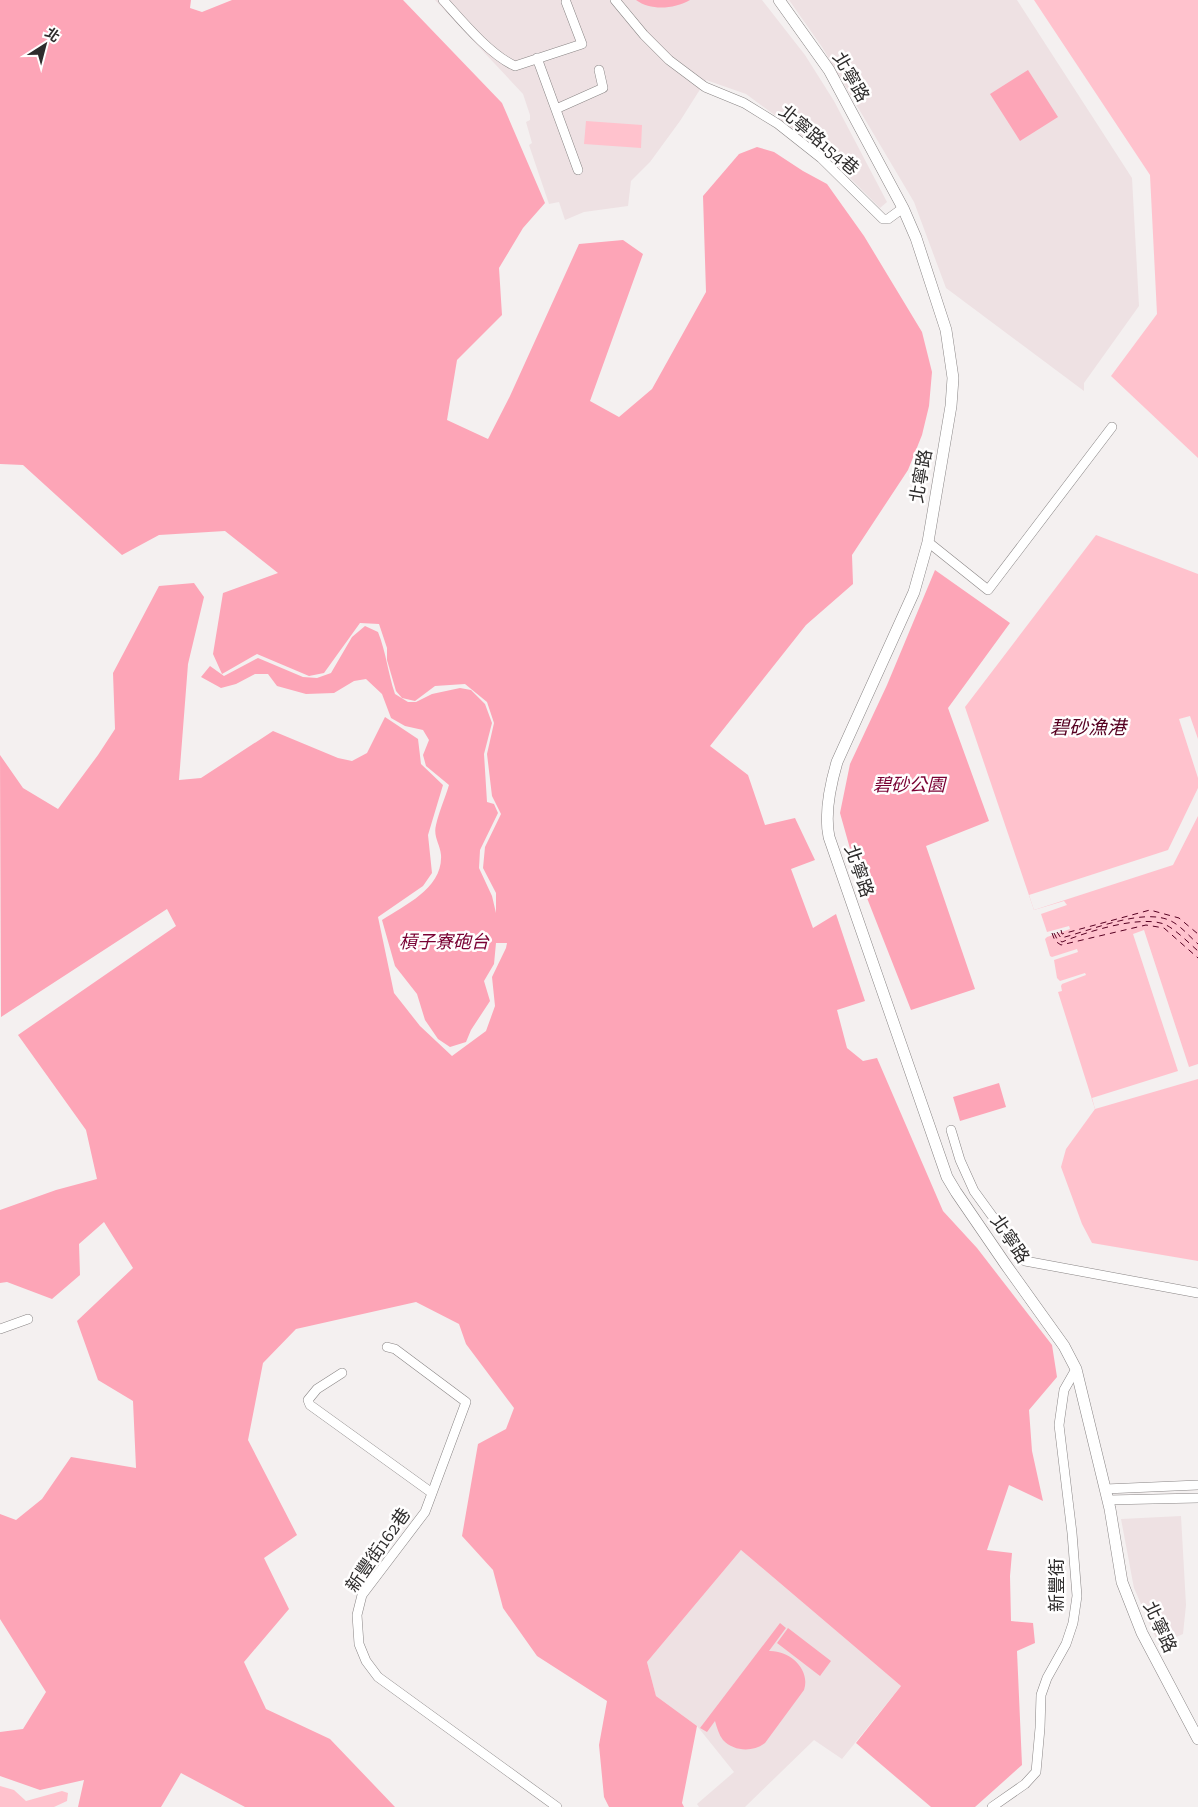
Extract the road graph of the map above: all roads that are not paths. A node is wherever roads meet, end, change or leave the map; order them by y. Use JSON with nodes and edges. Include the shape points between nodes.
{"nodes":[{"id":1,"x":443,"y":0,"type":"edge"},
{"id":2,"x":616,"y":0,"type":"edge"},
{"id":3,"x":779,"y":0,"type":"edge"},
{"id":4,"x":566,"y":2,"type":"dead end"},
{"id":5,"x":537,"y":58,"type":"junction"},
{"id":6,"x":599,"y":70,"type":"dead end"},
{"id":7,"x":556,"y":109,"type":"junction"},
{"id":8,"x":578,"y":170,"type":"dead end"},
{"id":9,"x":903,"y":208,"type":"junction"},
{"id":10,"x":1112,"y":426,"type":"dead end"},
{"id":11,"x":928,"y":542,"type":"junction"},
{"id":12,"x":950,"y":1130,"type":"dead end"},
{"id":13,"x":1198,"y":1293,"type":"edge"},
{"id":14,"x":28,"y":1319,"type":"dead end"},
{"id":15,"x":0,"y":1329,"type":"edge"},
{"id":16,"x":386,"y":1347,"type":"dead end"},
{"id":17,"x":1076,"y":1369,"type":"junction"},
{"id":18,"x":342,"y":1373,"type":"dead end"},
{"id":19,"x":1198,"y":1485,"type":"edge"},
{"id":20,"x":432,"y":1493,"type":"junction"},
{"id":21,"x":1106,"y":1495,"type":"junction"},
{"id":22,"x":1198,"y":1498,"type":"edge"},
{"id":23,"x":1198,"y":1739,"type":"edge"},
{"id":24,"x":557,"y":1807,"type":"edge"},
{"id":25,"x":992,"y":1807,"type":"edge"}],
"edges":[{"from":1,"to":5,"type":"street","via":[[505,62],[515,66]]},
{"from":2,"to":9,"type":"street","name":"北寧路154巷","via":[[669,60],[705,86],[744,103],[778,124],[821,158],[883,219]]},
{"from":3,"to":9,"type":"main road","name":"北寧路","via":[[829,70]]},
{"from":4,"to":5,"type":"street","via":[[582,44]]},
{"from":5,"to":7,"type":"street"},
{"from":6,"to":7,"type":"street","via":[[603,88]]},
{"from":7,"to":8,"type":"street"},
{"from":9,"to":11,"type":"main road","name":"北寧路","via":[[943,316],[952,365],[951,406]]},
{"from":10,"to":11,"type":"street","via":[[988,590]]},
{"from":11,"to":17,"type":"main road","name":"北寧路","via":[[914,592],[837,762],[826,817],[827,828],[947,1177],[1064,1346]]},
{"from":12,"to":13,"type":"street","via":[[974,1191],[1025,1261]]},
{"from":14,"to":15,"type":"street"},
{"from":16,"to":20,"type":"street","name":"新豐街162巷","via":[[395,1349],[466,1402]]},
{"from":17,"to":21,"type":"main road","name":"北寧路"},
{"from":17,"to":25,"type":"street","name":"新豐街","via":[[1064,1390],[1059,1425],[1077,1596],[1073,1623],[1041,1695],[1036,1772],[1025,1784]]},
{"from":18,"to":20,"type":"street","via":[[313,1393],[308,1400],[310,1405]]},
{"from":19,"to":21,"type":"street"},
{"from":20,"to":24,"type":"street","name":"新豐街162巷","via":[[425,1512],[362,1595],[357,1628],[366,1662],[378,1677]]},
{"from":21,"to":22,"type":"street"},
{"from":21,"to":23,"type":"main road","name":"北寧路","via":[[1122,1582],[1129,1601]]}]}
